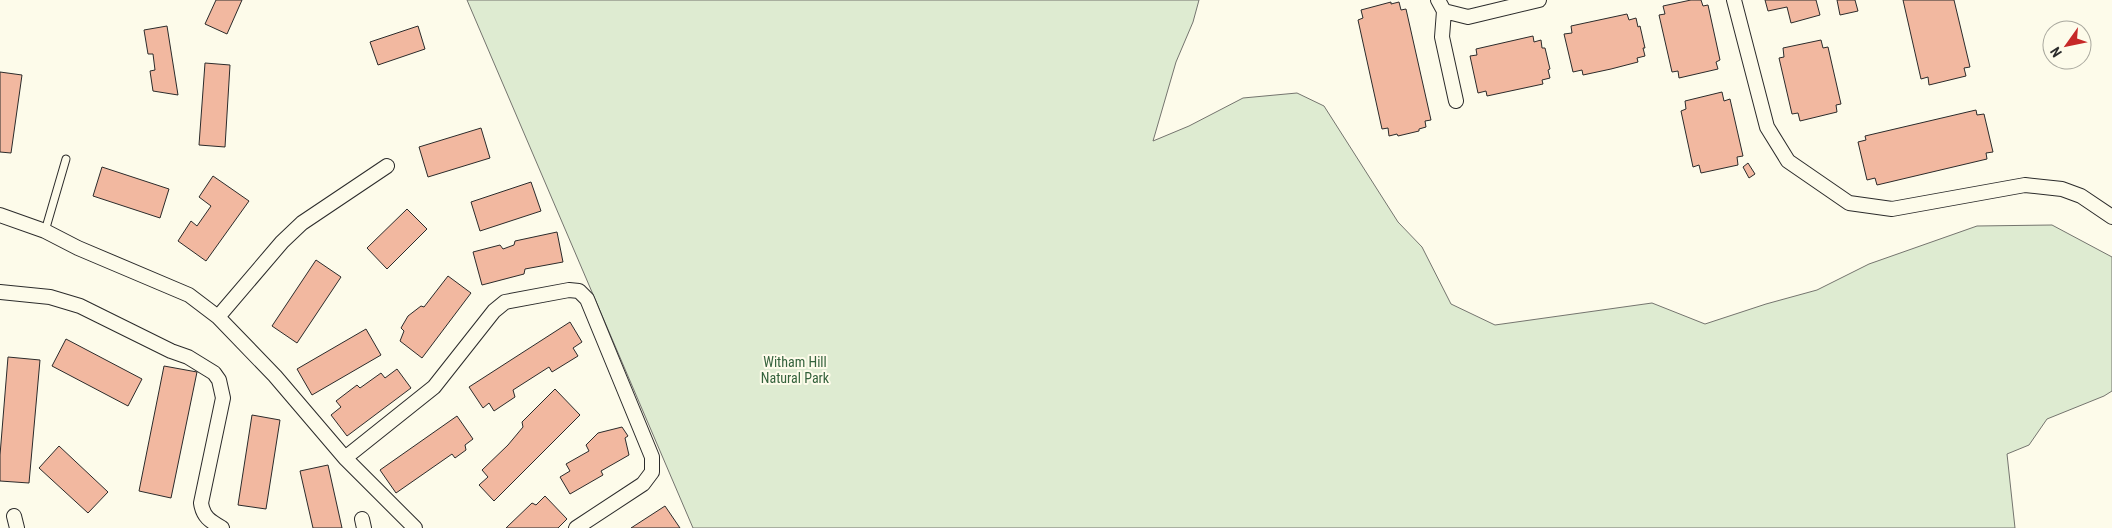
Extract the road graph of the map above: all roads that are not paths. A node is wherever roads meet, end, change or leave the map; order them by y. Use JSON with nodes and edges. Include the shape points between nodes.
{"nodes":[{"id":1,"x":1539,"y":0,"type":"edge"},
{"id":2,"x":1734,"y":0,"type":"edge"},
{"id":3,"x":1441,"y":6,"type":"edge"},
{"id":4,"x":1456,"y":101,"type":"dead end"},
{"id":5,"x":66,"y":159,"type":"dead end"},
{"id":6,"x":387,"y":166,"type":"dead end"},
{"id":7,"x":0,"y":215,"type":"edge"},
{"id":8,"x":2112,"y":218,"type":"edge"},
{"id":9,"x":45,"y":231,"type":"junction"},
{"id":10,"x":0,"y":292,"type":"edge"},
{"id":11,"x":218,"y":317,"type":"junction"},
{"id":12,"x":345,"y":458,"type":"junction"},
{"id":13,"x":222,"y":528,"type":"edge"},
{"id":14,"x":415,"y":528,"type":"edge"},
{"id":15,"x":576,"y":528,"type":"edge"}],
"edges":[{"from":1,"to":3,"type":"street","via":[[1468,17]]},
{"from":2,"to":8,"type":"street","via":[[1767,127],[1788,161],[1849,203],[1892,209],[2024,185],[2062,189],[2081,196]]},
{"from":3,"to":4,"type":"street","via":[[1442,37]]},
{"from":5,"to":9,"type":"lane"},
{"from":6,"to":11,"type":"street","via":[[302,224],[282,242]]},
{"from":7,"to":9,"type":"street"},
{"from":9,"to":11,"type":"street","via":[[189,295]]},
{"from":10,"to":13,"type":"street","via":[[50,297],[80,306],[188,357],[214,373],[223,398],[200,503],[206,518]]},
{"from":11,"to":12,"type":"street","via":[[275,376]]},
{"from":12,"to":14,"type":"street"},
{"from":12,"to":15,"type":"street","via":[[434,387],[494,311],[505,302],[579,291],[587,299],[652,457],[652,472],[643,484]]}]}
